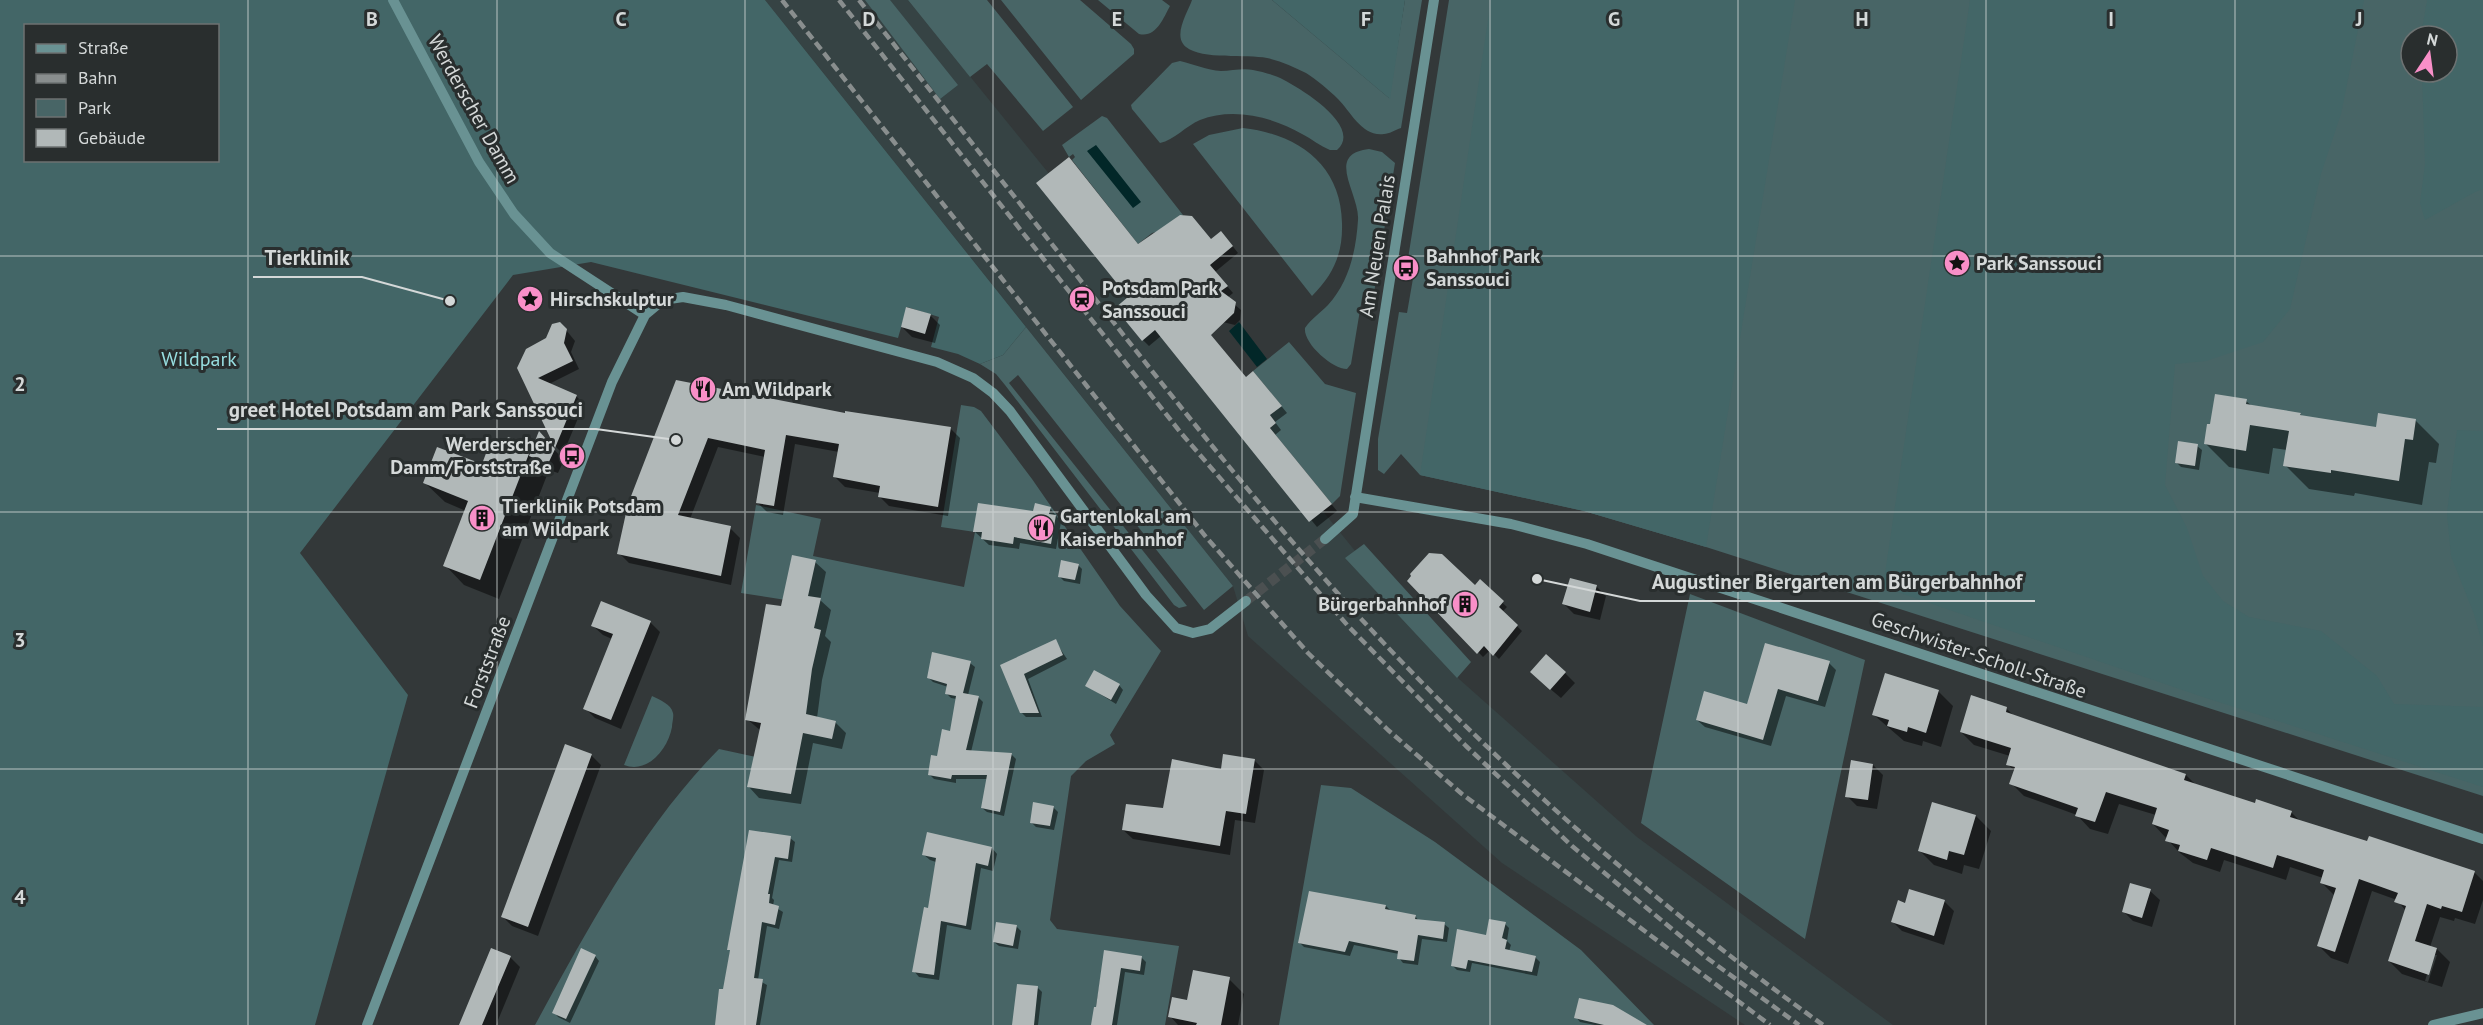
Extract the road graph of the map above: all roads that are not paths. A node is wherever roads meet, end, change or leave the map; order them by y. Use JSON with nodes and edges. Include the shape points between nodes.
{"nodes":[{"id":1,"x":393,"y":0,"type":"edge"},
{"id":2,"x":1434,"y":0,"type":"edge"},
{"id":3,"x":645,"y":315,"type":"junction"},
{"id":4,"x":1355,"y":497,"type":"junction"},
{"id":5,"x":1325,"y":539,"type":"tunnel mouth"},
{"id":6,"x":1246,"y":602,"type":"tunnel mouth"},
{"id":7,"x":2483,"y":839,"type":"edge"},
{"id":8,"x":2483,"y":1013,"type":"edge"},
{"id":9,"x":367,"y":1025,"type":"edge"},
{"id":10,"x":2433,"y":1025,"type":"edge"}],
"edges":[{"from":1,"to":3,"type":"street","name":"Werderscher Damm","via":[[479,162],[514,214],[550,253]]},
{"from":2,"to":4,"type":"street","name":"Am Neuen Palais"},
{"from":3,"to":6,"type":"street","via":[[663,300],[683,297],[726,305],[937,362],[973,378],[1010,411],[1146,595],[1176,628],[1193,633],[1210,629]]},
{"from":3,"to":9,"type":"street","name":"Forststraße","via":[[612,382]]},
{"from":4,"to":5,"type":"street","via":[[1353,514]]},
{"from":4,"to":7,"type":"street","name":"Geschwister-Scholl-Straße","via":[[1511,524],[1587,544]]},
{"from":8,"to":10,"type":"street"}]}
